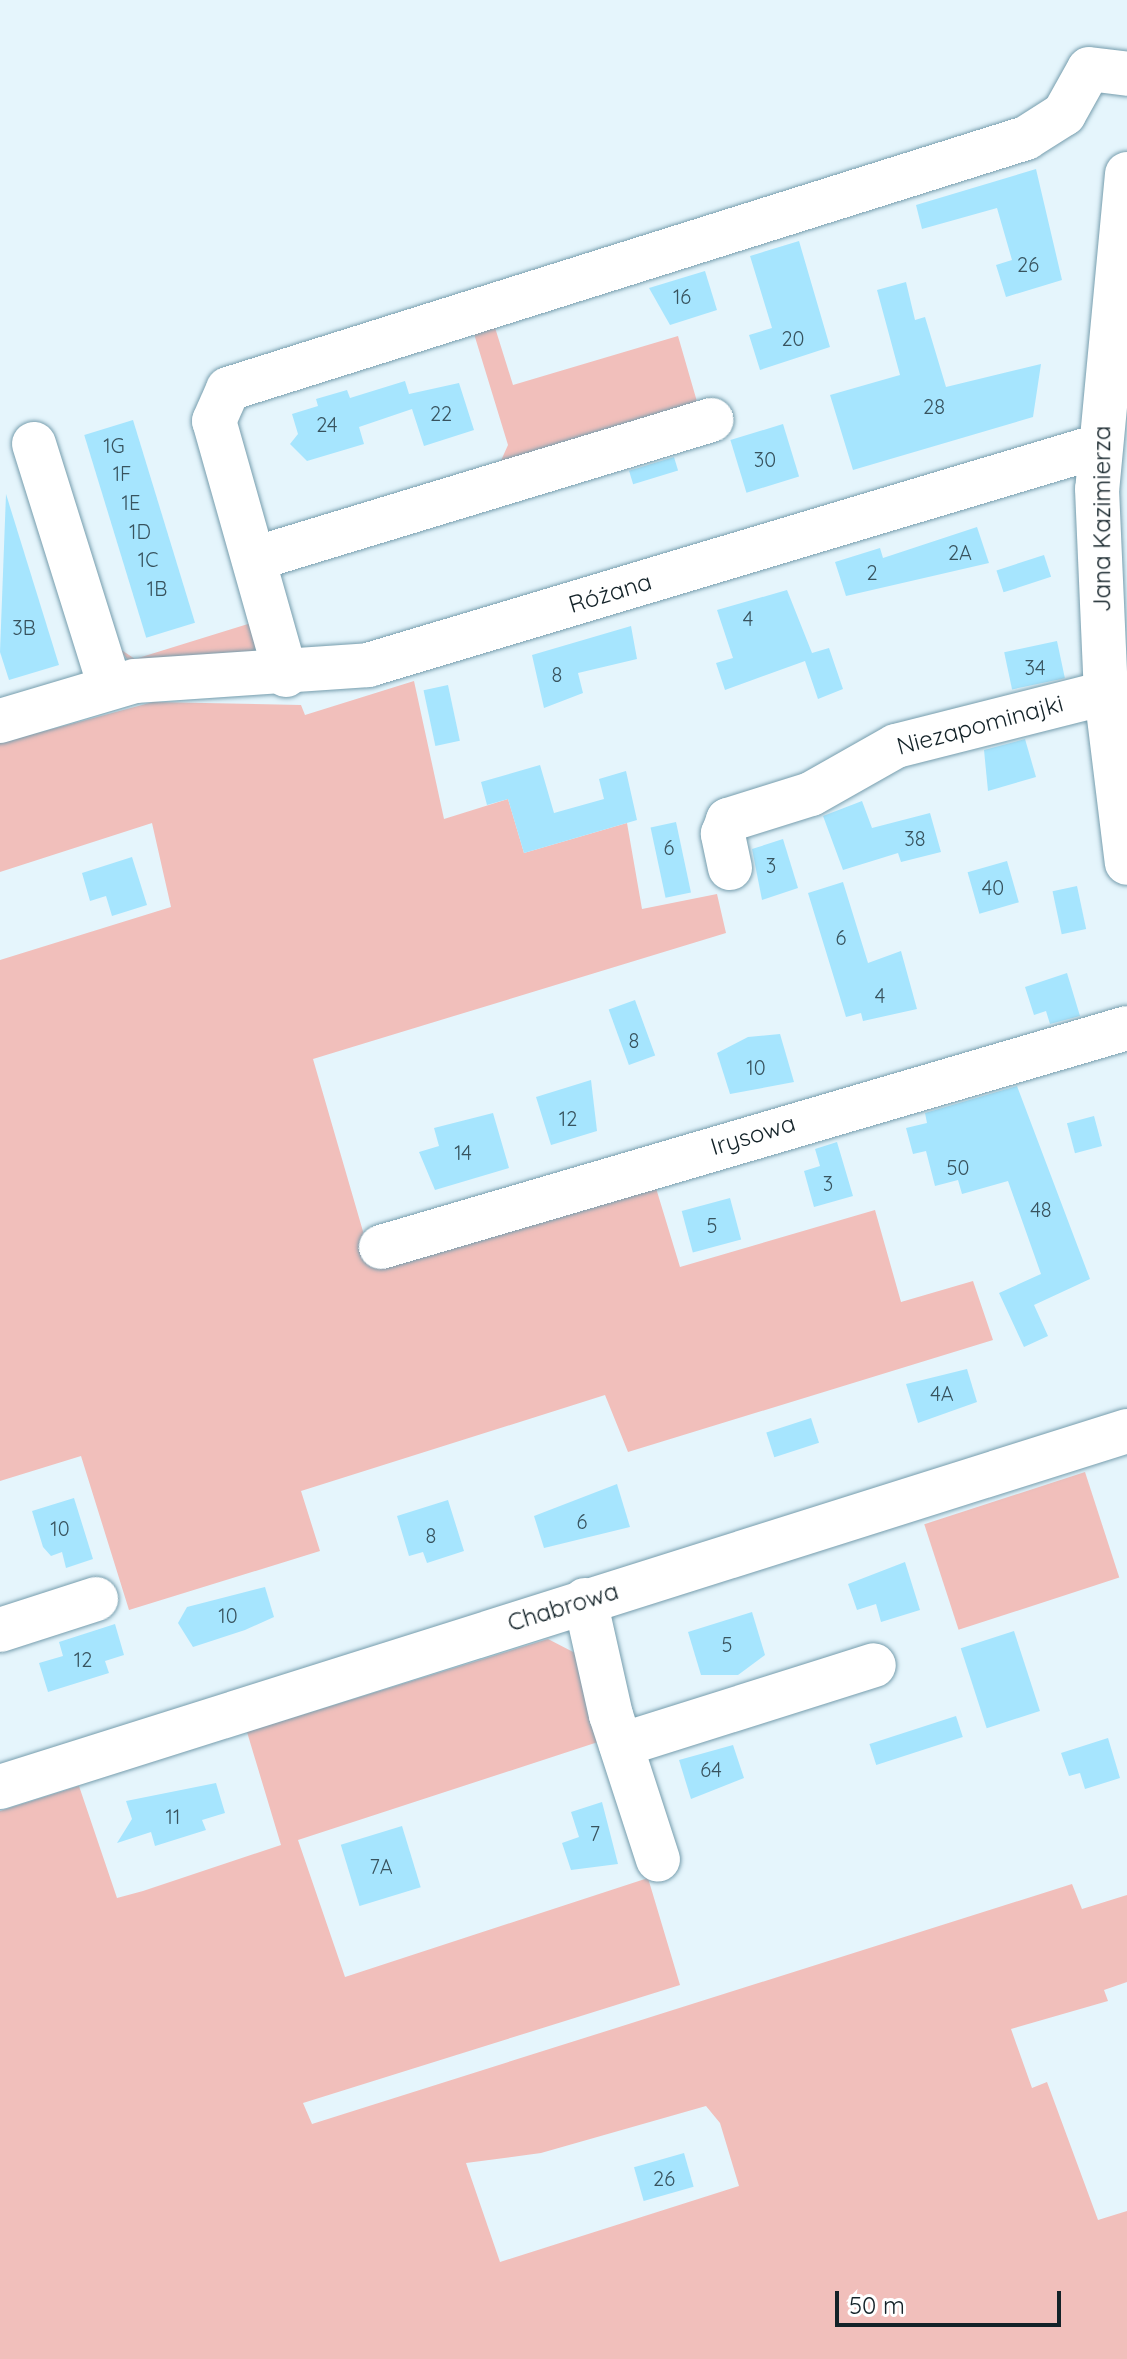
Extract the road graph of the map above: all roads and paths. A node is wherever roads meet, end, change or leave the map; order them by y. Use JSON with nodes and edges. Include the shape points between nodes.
{"nodes":[{"id":1,"x":1127,"y":74,"type":"edge"},
{"id":2,"x":1127,"y":174,"type":"edge"},
{"id":3,"x":711,"y":420,"type":"dead end"},
{"id":4,"x":34,"y":444,"type":"dead end"},
{"id":5,"x":1099,"y":446,"type":"junction"},
{"id":6,"x":257,"y":558,"type":"junction"},
{"id":7,"x":286,"y":675,"type":"junction"},
{"id":8,"x":110,"y":686,"type":"junction"},
{"id":9,"x":1106,"y":693,"type":"junction"},
{"id":10,"x":0,"y":721,"type":"edge"},
{"id":11,"x":1127,"y":863,"type":"edge"},
{"id":12,"x":730,"y":868,"type":"dead end"},
{"id":13,"x":1127,"y":1028,"type":"edge"},
{"id":14,"x":381,"y":1247,"type":"dead end"},
{"id":15,"x":1127,"y":1431,"type":"edge"},
{"id":16,"x":96,"y":1599,"type":"dead end"},
{"id":17,"x":585,"y":1600,"type":"junction"},
{"id":18,"x":0,"y":1630,"type":"edge"},
{"id":19,"x":874,"y":1665,"type":"dead end"},
{"id":20,"x":621,"y":1745,"type":"junction"},
{"id":21,"x":0,"y":1787,"type":"edge"},
{"id":22,"x":658,"y":1860,"type":"dead end"}],
"edges":[{"from":1,"to":6,"type":"street","via":[[1089,69],[1064,114],[1026,138],[237,384],[214,421]]},
{"from":2,"to":5,"type":"street","name":"Jana Kazimierza"},
{"from":3,"to":6,"type":"street"},
{"from":4,"to":8,"type":"street"},
{"from":5,"to":7,"type":"street","name":"Różana","via":[[410,653]]},
{"from":5,"to":9,"type":"street","name":"Jana Kazimierza"},
{"from":6,"to":7,"type":"street"},
{"from":7,"to":8,"type":"street","name":"Różana"},
{"from":8,"to":10,"type":"street","name":"Różana"},
{"from":9,"to":11,"type":"street","name":"Jana Kazimierza"},
{"from":9,"to":12,"type":"street","name":"Niezapominajki","via":[[896,746],[811,794],[728,820],[723,834]]},
{"from":13,"to":14,"type":"street","name":"Irysowa"},
{"from":15,"to":17,"type":"street","name":"Chabrowa"},
{"from":16,"to":18,"type":"street"},
{"from":17,"to":20,"type":"street"},
{"from":17,"to":21,"type":"street","name":"Chabrowa"},
{"from":19,"to":20,"type":"street"},
{"from":20,"to":22,"type":"street"}]}
